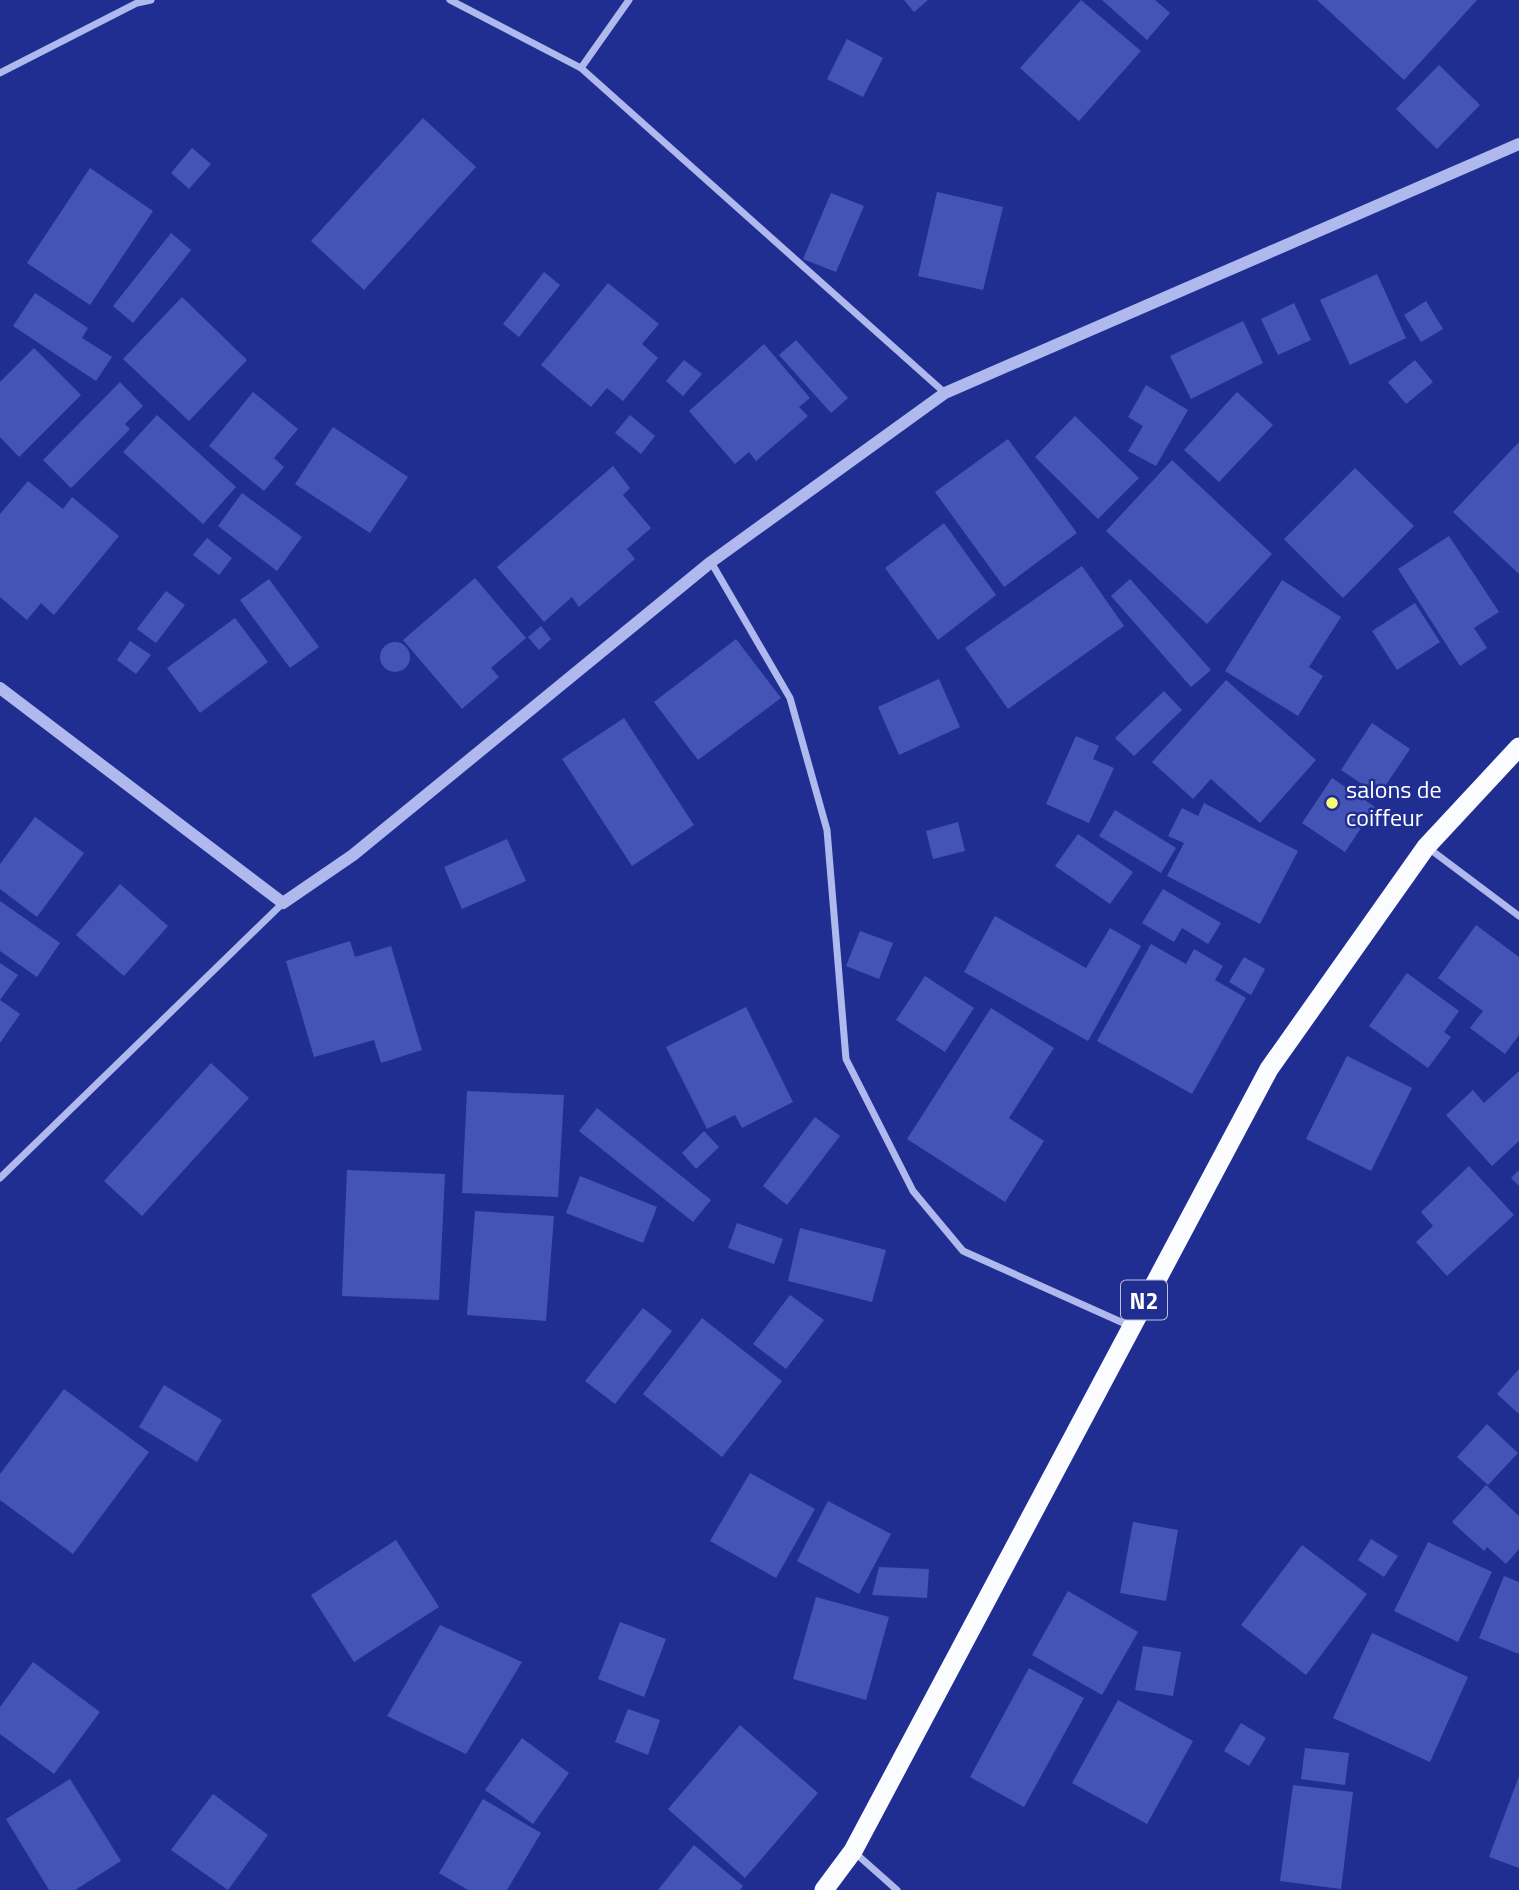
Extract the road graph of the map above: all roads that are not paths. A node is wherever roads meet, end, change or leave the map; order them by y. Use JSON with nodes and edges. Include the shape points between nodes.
{"nodes":[{"id":1,"x":151,"y":0,"type":"edge"},
{"id":2,"x":450,"y":0,"type":"edge"},
{"id":3,"x":629,"y":0,"type":"edge"},
{"id":4,"x":582,"y":68,"type":"junction"},
{"id":5,"x":0,"y":73,"type":"edge"},
{"id":6,"x":1519,"y":144,"type":"edge"},
{"id":7,"x":945,"y":393,"type":"junction"},
{"id":8,"x":711,"y":562,"type":"junction"},
{"id":9,"x":0,"y":688,"type":"edge"},
{"id":10,"x":1519,"y":747,"type":"edge"},
{"id":11,"x":1426,"y":847,"type":"junction"},
{"id":12,"x":283,"y":904,"type":"junction"},
{"id":13,"x":1519,"y":916,"type":"edge"},
{"id":14,"x":0,"y":1178,"type":"edge"},
{"id":15,"x":1130,"y":1326,"type":"junction"},
{"id":16,"x":853,"y":1851,"type":"junction"},
{"id":17,"x":824,"y":1890,"type":"edge"},
{"id":18,"x":897,"y":1890,"type":"edge"}],
"edges":[{"from":1,"to":5,"type":"street"},
{"from":2,"to":4,"type":"street"},
{"from":3,"to":4,"type":"street"},
{"from":4,"to":7,"type":"street"},
{"from":6,"to":7,"type":"street"},
{"from":7,"to":8,"type":"street"},
{"from":8,"to":12,"type":"street","via":[[353,855]]},
{"from":8,"to":15,"type":"street","via":[[790,698],[827,830],[846,1059],[913,1191],[963,1251]]},
{"from":9,"to":12,"type":"street"},
{"from":10,"to":11,"type":"highway","number":"N2"},
{"from":11,"to":13,"type":"street"},
{"from":11,"to":15,"type":"highway","number":"N2","via":[[1269,1069]]},
{"from":12,"to":14,"type":"street"},
{"from":15,"to":16,"type":"highway","number":"N2"},
{"from":16,"to":17,"type":"highway","number":"N2"},
{"from":16,"to":18,"type":"street"}]}
